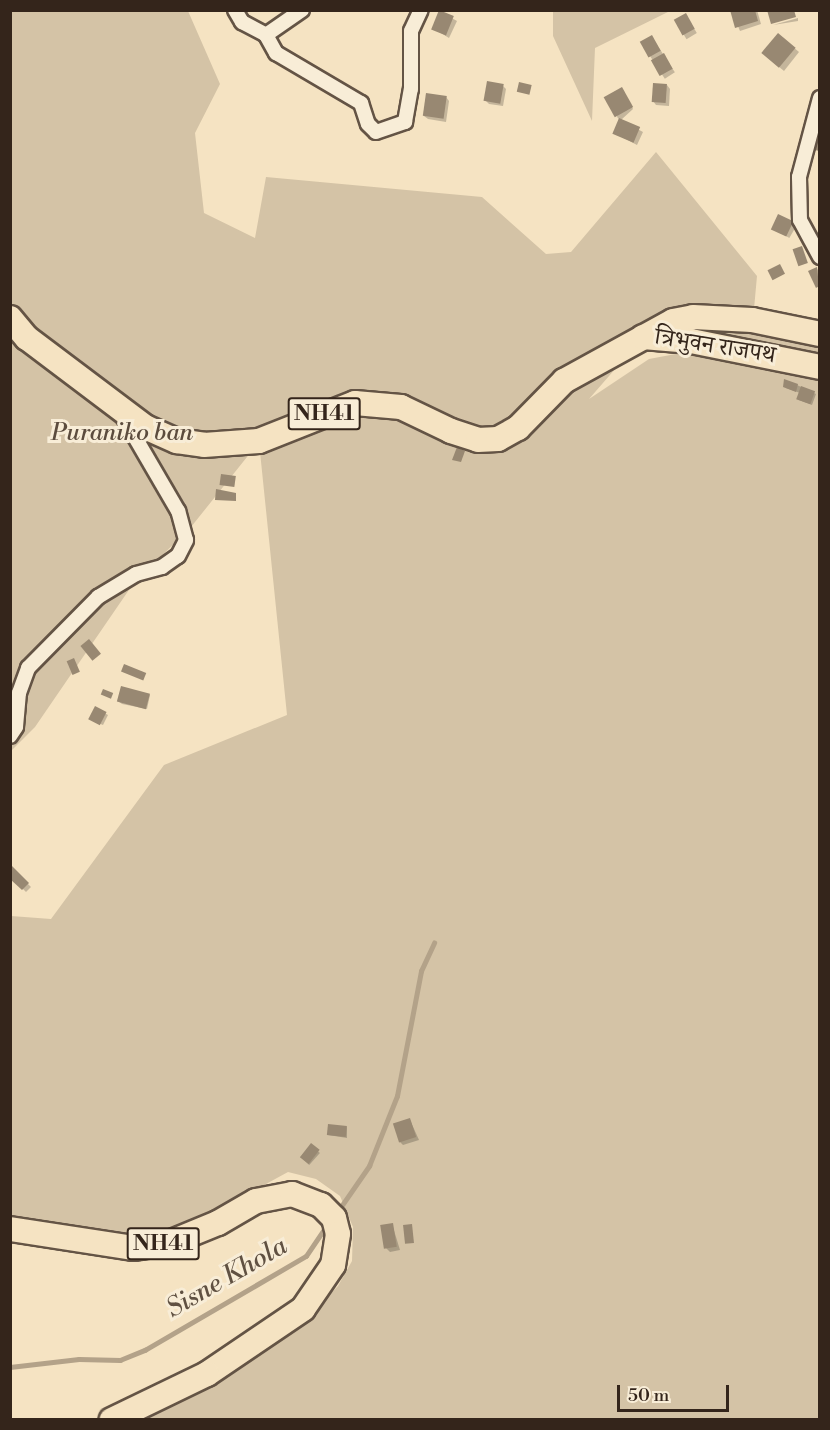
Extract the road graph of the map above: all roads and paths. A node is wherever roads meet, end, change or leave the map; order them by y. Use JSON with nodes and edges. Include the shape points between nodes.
{"nodes":[{"id":1,"x":235,"y":10,"type":"edge"},
{"id":2,"x":302,"y":10,"type":"edge"},
{"id":3,"x":421,"y":10,"type":"edge"},
{"id":4,"x":266,"y":35,"type":"junction"},
{"id":5,"x":819,"y":98,"type":"edge"},
{"id":6,"x":819,"y":257,"type":"edge"},
{"id":7,"x":10,"y":318,"type":"edge"},
{"id":8,"x":819,"y":334,"type":"edge"},
{"id":9,"x":643,"y":337,"type":"junction"},
{"id":10,"x":819,"y":367,"type":"edge"},
{"id":11,"x":119,"y":408,"type":"junction"},
{"id":12,"x":10,"y":736,"type":"edge"},
{"id":13,"x":10,"y":1229,"type":"edge"},
{"id":14,"x":112,"y":1419,"type":"edge"}],
"edges":[{"from":1,"to":4,"type":"street","via":[[242,22]]},
{"from":2,"to":4,"type":"street"},
{"from":3,"to":4,"type":"street","via":[[411,31],[411,89],[405,122],[376,132],[368,124],[361,103],[276,53]]},
{"from":5,"to":6,"type":"street","via":[[799,177],[800,220]]},
{"from":7,"to":11,"type":"highway","number":"NH41","via":[[27,338]]},
{"from":8,"to":9,"type":"highway","name":"त्रिभुवन राजपथ","number":"NH41","via":[[752,320],[693,317],[673,321]]},
{"from":9,"to":10,"type":"highway","name":"त्रिभुवन राजपथ","via":[[691,341]]},
{"from":9,"to":11,"type":"highway","number":"NH41","via":[[564,381],[518,428],[498,439],[478,440],[401,406],[355,403],[259,441],[204,445],[177,441],[145,428]]},
{"from":11,"to":12,"type":"street","via":[[178,511],[186,540],[178,556],[162,567],[136,574],[98,597],[28,668],[19,693],[16,727]]},
{"from":13,"to":14,"type":"highway","number":"NH41","via":[[133,1248],[169,1243],[274,1195],[307,1197],[334,1218],[338,1233],[333,1265],[303,1309],[207,1374]]}]}
